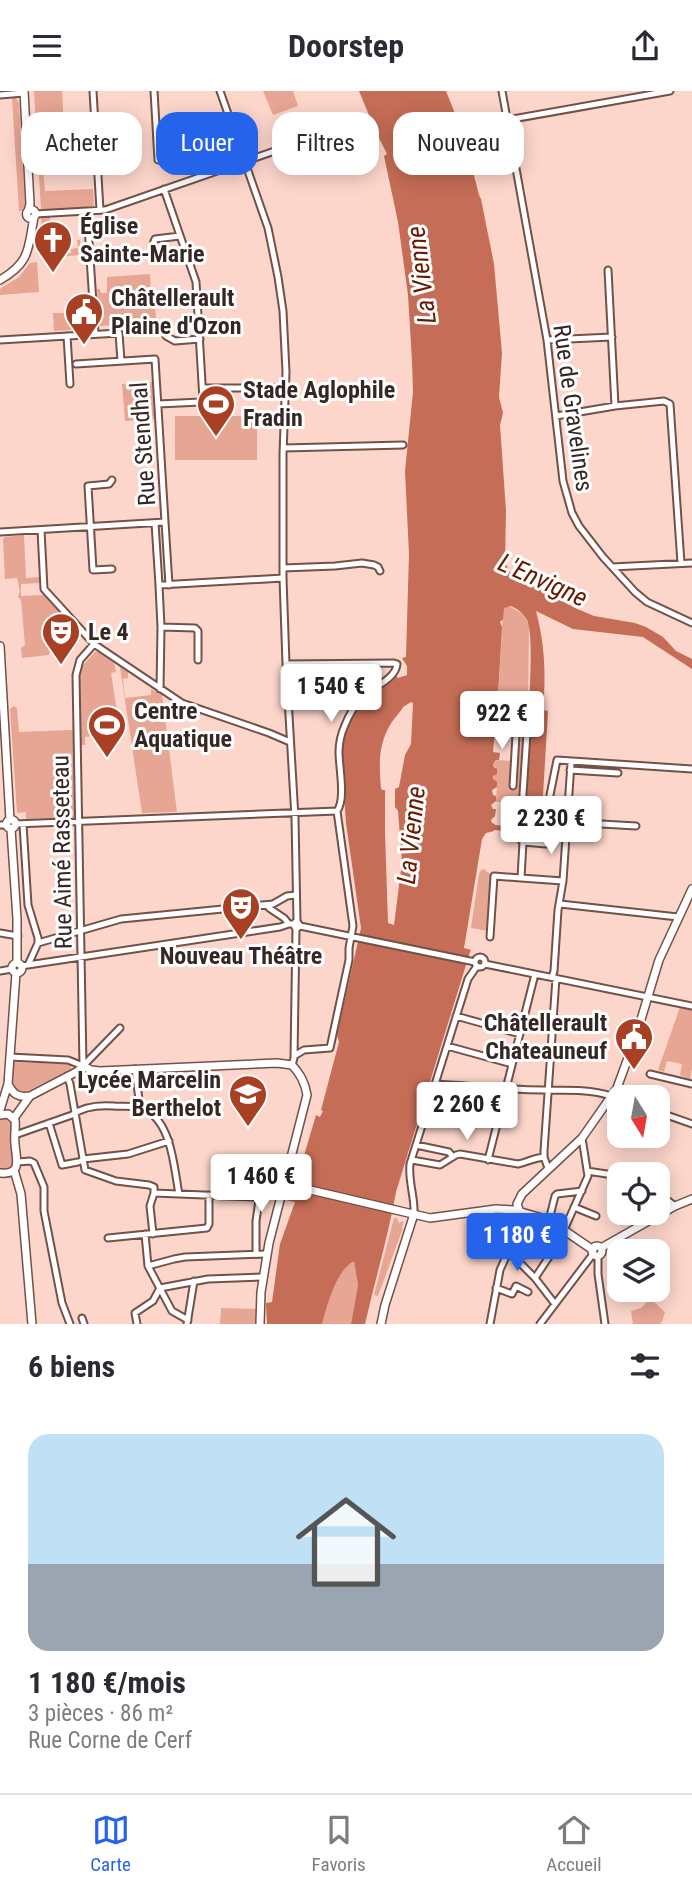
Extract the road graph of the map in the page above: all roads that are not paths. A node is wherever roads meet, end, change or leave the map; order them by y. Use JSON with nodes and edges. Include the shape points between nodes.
{"nodes":[{"id":1,"x":93,"y":91,"type":"edge"},
{"id":2,"x":154,"y":91,"type":"edge"},
{"id":3,"x":220,"y":91,"type":"edge"},
{"id":4,"x":502,"y":91,"type":"edge"},
{"id":5,"x":670,"y":91,"type":"edge"},
{"id":6,"x":24,"y":92,"type":"edge"},
{"id":7,"x":0,"y":95,"type":"edge"},
{"id":8,"x":227,"y":112,"type":"edge"},
{"id":9,"x":506,"y":112,"type":"edge"},
{"id":10,"x":524,"y":117,"type":"edge"},
{"id":11,"x":156,"y":122,"type":"edge"},
{"id":12,"x":157,"y":138,"type":"joint"},
{"id":13,"x":204,"y":175,"type":"edge"},
{"id":14,"x":249,"y":175,"type":"edge"},
{"id":15,"x":517,"y":175,"type":"edge"},
{"id":16,"x":164,"y":189,"type":"junction"},
{"id":17,"x":100,"y":210,"type":"junction"},
{"id":18,"x":87,"y":211,"type":"junction"},
{"id":19,"x":32,"y":214,"type":"junction"},
{"id":20,"x":180,"y":236,"type":"junction"},
{"id":21,"x":153,"y":257,"type":"dead end"},
{"id":22,"x":608,"y":270,"type":"dead end"},
{"id":23,"x":0,"y":280,"type":"edge"},
{"id":24,"x":95,"y":334,"type":"junction"},
{"id":25,"x":67,"y":336,"type":"junction"},
{"id":26,"x":166,"y":336,"type":"dead end"},
{"id":27,"x":612,"y":337,"type":"junction"},
{"id":28,"x":200,"y":339,"type":"junction"},
{"id":29,"x":0,"y":340,"type":"edge"},
{"id":30,"x":547,"y":340,"type":"junction"},
{"id":31,"x":121,"y":361,"type":"junction"},
{"id":32,"x":76,"y":364,"type":"dead end"},
{"id":33,"x":70,"y":384,"type":"dead end"},
{"id":34,"x":203,"y":388,"type":"junction"},
{"id":35,"x":286,"y":388,"type":"junction"},
{"id":36,"x":158,"y":404,"type":"junction"},
{"id":37,"x":615,"y":406,"type":"junction"},
{"id":38,"x":556,"y":416,"type":"junction"},
{"id":39,"x":403,"y":445,"type":"dead end"},
{"id":40,"x":284,"y":448,"type":"junction"},
{"id":41,"x":112,"y":480,"type":"dead end"},
{"id":42,"x":165,"y":522,"type":"junction"},
{"id":43,"x":155,"y":523,"type":"junction"},
{"id":44,"x":90,"y":527,"type":"junction"},
{"id":45,"x":40,"y":530,"type":"junction"},
{"id":46,"x":0,"y":533,"type":"edge"},
{"id":47,"x":681,"y":563,"type":"junction"},
{"id":48,"x":692,"y":563,"type":"edge"},
{"id":49,"x":612,"y":567,"type":"junction"},
{"id":50,"x":283,"y":568,"type":"junction"},
{"id":51,"x":112,"y":569,"type":"dead end"},
{"id":52,"x":380,"y":571,"type":"dead end"},
{"id":53,"x":283,"y":578,"type":"junction"},
{"id":54,"x":169,"y":585,"type":"junction"},
{"id":55,"x":159,"y":586,"type":"junction"},
{"id":56,"x":692,"y":623,"type":"edge"},
{"id":57,"x":161,"y":627,"type":"junction"},
{"id":58,"x":94,"y":644,"type":"junction"},
{"id":59,"x":0,"y":646,"type":"edge"},
{"id":60,"x":198,"y":660,"type":"dead end"},
{"id":61,"x":286,"y":664,"type":"junction"},
{"id":62,"x":160,"y":689,"type":"junction"},
{"id":63,"x":1,"y":692,"type":"edge"},
{"id":64,"x":290,"y":742,"type":"junction"},
{"id":65,"x":571,"y":763,"type":"dead end"},
{"id":66,"x":692,"y":769,"type":"edge"},
{"id":67,"x":570,"y":770,"type":"junction"},
{"id":68,"x":618,"y":773,"type":"dead end"},
{"id":69,"x":513,"y":786,"type":"dead end"},
{"id":70,"x":550,"y":795,"type":"dead end"},
{"id":71,"x":337,"y":811,"type":"junction"},
{"id":72,"x":295,"y":812,"type":"junction"},
{"id":73,"x":80,"y":822,"type":"junction"},
{"id":74,"x":567,"y":822,"type":"junction"},
{"id":75,"x":11,"y":824,"type":"edge"},
{"id":76,"x":636,"y":826,"type":"dead end"},
{"id":77,"x":547,"y":831,"type":"dead end"},
{"id":78,"x":523,"y":842,"type":"junction"},
{"id":79,"x":521,"y":878,"type":"junction"},
{"id":80,"x":563,"y":881,"type":"junction"},
{"id":81,"x":692,"y":889,"type":"edge"},
{"id":82,"x":296,"y":895,"type":"junction"},
{"id":83,"x":271,"y":904,"type":"junction"},
{"id":84,"x":560,"y":904,"type":"junction"},
{"id":85,"x":678,"y":917,"type":"junction"},
{"id":86,"x":295,"y":925,"type":"junction"},
{"id":87,"x":82,"y":931,"type":"junction"},
{"id":88,"x":0,"y":933,"type":"edge"},
{"id":89,"x":18,"y":936,"type":"junction"},
{"id":90,"x":355,"y":937,"type":"junction"},
{"id":91,"x":490,"y":937,"type":"dead end"},
{"id":92,"x":38,"y":943,"type":"junction"},
{"id":93,"x":82,"y":957,"type":"junction"},
{"id":94,"x":474,"y":963,"type":"junction"},
{"id":95,"x":19,"y":967,"type":"junction"},
{"id":96,"x":0,"y":971,"type":"edge"},
{"id":97,"x":535,"y":974,"type":"junction"},
{"id":98,"x":554,"y":978,"type":"junction"},
{"id":99,"x":648,"y":997,"type":"junction"},
{"id":100,"x":692,"y":1006,"type":"edge"},
{"id":101,"x":456,"y":1016,"type":"junction"},
{"id":102,"x":120,"y":1028,"type":"dead end"},
{"id":103,"x":520,"y":1034,"type":"junction"},
{"id":104,"x":447,"y":1046,"type":"junction"},
{"id":105,"x":294,"y":1056,"type":"junction"},
{"id":106,"x":10,"y":1057,"type":"junction"},
{"id":107,"x":512,"y":1064,"type":"junction"},
{"id":108,"x":292,"y":1065,"type":"junction"},
{"id":109,"x":83,"y":1066,"type":"junction"},
{"id":110,"x":135,"y":1069,"type":"junction"},
{"id":111,"x":650,"y":1074,"type":"dead end"},
{"id":112,"x":67,"y":1076,"type":"junction"},
{"id":113,"x":435,"y":1083,"type":"junction"},
{"id":114,"x":8,"y":1084,"type":"junction"},
{"id":115,"x":692,"y":1084,"type":"edge"},
{"id":116,"x":620,"y":1085,"type":"edge"},
{"id":117,"x":506,"y":1088,"type":"junction"},
{"id":118,"x":548,"y":1090,"type":"junction"},
{"id":119,"x":30,"y":1096,"type":"junction"},
{"id":120,"x":607,"y":1096,"type":"edge"},
{"id":121,"x":140,"y":1107,"type":"junction"},
{"id":122,"x":607,"y":1109,"type":"edge"},
{"id":123,"x":75,"y":1112,"type":"junction"},
{"id":124,"x":5,"y":1114,"type":"edge"},
{"id":125,"x":670,"y":1116,"type":"edge"},
{"id":126,"x":49,"y":1123,"type":"junction"},
{"id":127,"x":692,"y":1123,"type":"edge"},
{"id":128,"x":15,"y":1135,"type":"junction"},
{"id":129,"x":582,"y":1138,"type":"junction"},
{"id":130,"x":169,"y":1141,"type":"junction"},
{"id":131,"x":416,"y":1145,"type":"junction"},
{"id":132,"x":453,"y":1157,"type":"junction"},
{"id":133,"x":544,"y":1157,"type":"junction"},
{"id":134,"x":265,"y":1159,"type":"dead end"},
{"id":135,"x":412,"y":1160,"type":"junction"},
{"id":136,"x":488,"y":1160,"type":"junction"},
{"id":137,"x":81,"y":1161,"type":"junction"},
{"id":138,"x":18,"y":1162,"type":"junction"},
{"id":139,"x":548,"y":1168,"type":"junction"},
{"id":140,"x":13,"y":1170,"type":"junction"},
{"id":141,"x":587,"y":1171,"type":"junction"},
{"id":142,"x":0,"y":1173,"type":"edge"},
{"id":143,"x":607,"y":1174,"type":"edge"},
{"id":144,"x":285,"y":1184,"type":"junction"},
{"id":145,"x":582,"y":1191,"type":"junction"},
{"id":146,"x":154,"y":1193,"type":"junction"},
{"id":147,"x":261,"y":1193,"type":"junction"},
{"id":148,"x":179,"y":1194,"type":"junction"},
{"id":149,"x":209,"y":1195,"type":"junction"},
{"id":150,"x":692,"y":1199,"type":"edge"},
{"id":151,"x":670,"y":1202,"type":"edge"},
{"id":152,"x":675,"y":1206,"type":"junction"},
{"id":153,"x":574,"y":1207,"type":"junction"},
{"id":154,"x":520,"y":1212,"type":"junction"},
{"id":155,"x":414,"y":1214,"type":"junction"},
{"id":156,"x":596,"y":1216,"type":"dead end"},
{"id":157,"x":549,"y":1220,"type":"junction"},
{"id":158,"x":565,"y":1230,"type":"junction"},
{"id":159,"x":145,"y":1234,"type":"junction"},
{"id":160,"x":152,"y":1234,"type":"junction"},
{"id":161,"x":108,"y":1238,"type":"dead end"},
{"id":162,"x":508,"y":1251,"type":"junction"},
{"id":163,"x":596,"y":1252,"type":"junction"},
{"id":164,"x":256,"y":1254,"type":"junction"},
{"id":165,"x":266,"y":1254,"type":"junction"},
{"id":166,"x":148,"y":1266,"type":"junction"},
{"id":167,"x":263,"y":1277,"type":"junction"},
{"id":168,"x":535,"y":1278,"type":"junction"},
{"id":169,"x":194,"y":1280,"type":"junction"},
{"id":170,"x":160,"y":1288,"type":"junction"},
{"id":171,"x":496,"y":1288,"type":"junction"},
{"id":172,"x":528,"y":1291,"type":"dead end"},
{"id":173,"x":555,"y":1304,"type":"junction"},
{"id":174,"x":188,"y":1322,"type":"edge"},
{"id":175,"x":32,"y":1324,"type":"edge"},
{"id":176,"x":70,"y":1324,"type":"edge"},
{"id":177,"x":137,"y":1324,"type":"edge"},
{"id":178,"x":260,"y":1324,"type":"edge"},
{"id":179,"x":381,"y":1324,"type":"edge"},
{"id":180,"x":490,"y":1324,"type":"edge"},
{"id":181,"x":540,"y":1324,"type":"edge"},
{"id":182,"x":605,"y":1324,"type":"edge"}],
"edges":[{"from":1,"to":17,"type":"street"},
{"from":2,"to":11,"type":"street"},
{"from":3,"to":8,"type":"street"},
{"from":4,"to":9,"type":"street","name":"Rue de Gravelines"},
{"from":5,"to":10,"type":"street"},
{"from":6,"to":7,"type":"street"},
{"from":6,"to":19,"type":"main road"},
{"from":12,"to":12,"type":"street","via":[[158,160],[172,159],[170,137]]},
{"from":13,"to":16,"type":"street"},
{"from":14,"to":35,"type":"street","via":[[268,228],[278,277]]},
{"from":15,"to":30,"type":"street","name":"Rue de Gravelines"},
{"from":16,"to":17,"type":"street"},
{"from":16,"to":20,"type":"street"},
{"from":17,"to":18,"type":"street"},
{"from":18,"to":19,"type":"street"},
{"from":18,"to":24,"type":"street"},
{"from":19,"to":23,"type":"main road","via":[[27,253]]},
{"from":20,"to":21,"type":"street","via":[[155,239]]},
{"from":20,"to":28,"type":"street","via":[[196,282]]},
{"from":22,"to":27,"type":"street"},
{"from":24,"to":25,"type":"street"},
{"from":24,"to":31,"type":"street","via":[[119,333]]},
{"from":25,"to":29,"type":"street"},
{"from":25,"to":33,"type":"street"},
{"from":26,"to":28,"type":"street","via":[[175,341]]},
{"from":27,"to":30,"type":"street"},
{"from":27,"to":37,"type":"street"},
{"from":28,"to":34,"type":"street"},
{"from":30,"to":38,"type":"street","name":"Rue de Gravelines"},
{"from":31,"to":32,"type":"street","name":"Rue Stendhal"},
{"from":31,"to":36,"type":"street","name":"Rue Stendhal","via":[[155,359]]},
{"from":34,"to":35,"type":"street"},
{"from":34,"to":36,"type":"street","via":[[201,402]]},
{"from":35,"to":40,"type":"street"},
{"from":36,"to":42,"type":"street","name":"Rue Stendhal"},
{"from":37,"to":38,"type":"street"},
{"from":37,"to":47,"type":"street","via":[[669,399]]},
{"from":38,"to":49,"type":"street","name":"Rue de Gravelines","via":[[563,481],[572,513]]},
{"from":39,"to":40,"type":"street"},
{"from":40,"to":50,"type":"street"},
{"from":41,"to":44,"type":"street","via":[[88,486]]},
{"from":42,"to":43,"type":"street","name":"Rue Stendhal"},
{"from":42,"to":54,"type":"street","name":"Rue Stendhal"},
{"from":43,"to":44,"type":"street"},
{"from":43,"to":55,"type":"street","name":"Rue Stendhal"},
{"from":44,"to":45,"type":"street"},
{"from":44,"to":51,"type":"street","via":[[93,571]]},
{"from":45,"to":46,"type":"street"},
{"from":45,"to":58,"type":"street","via":[[44,589]]},
{"from":47,"to":48,"type":"street"},
{"from":47,"to":49,"type":"street"},
{"from":49,"to":56,"type":"street","name":"Rue de Gravelines","via":[[647,602]]},
{"from":50,"to":52,"type":"street","via":[[362,563],[378,566]]},
{"from":50,"to":53,"type":"street"},
{"from":53,"to":54,"type":"street"},
{"from":53,"to":61,"type":"street"},
{"from":54,"to":55,"type":"street"},
{"from":55,"to":57,"type":"street","name":"Rue Stendhal"},
{"from":57,"to":60,"type":"street","via":[[197,629]]},
{"from":57,"to":62,"type":"street","name":"Rue Stendhal"},
{"from":58,"to":62,"type":"street"},
{"from":58,"to":73,"type":"street","name":"Rue Aimé Rasseteau","via":[[80,660],[76,675]]},
{"from":59,"to":63,"type":"main road"},
{"from":61,"to":64,"type":"street"},
{"from":61,"to":71,"type":"street","via":[[397,664],[396,672],[361,698],[341,734],[341,803]]},
{"from":62,"to":64,"type":"street","via":[[182,703]]},
{"from":63,"to":75,"type":"main road"},
{"from":64,"to":72,"type":"street"},
{"from":65,"to":67,"type":"street"},
{"from":66,"to":70,"type":"street","via":[[557,759]]},
{"from":67,"to":68,"type":"street"},
{"from":67,"to":74,"type":"street"},
{"from":69,"to":78,"type":"street","via":[[517,718],[528,718]]},
{"from":71,"to":72,"type":"street"},
{"from":71,"to":90,"type":"street"},
{"from":72,"to":73,"type":"street"},
{"from":72,"to":82,"type":"street"},
{"from":73,"to":75,"type":"street"},
{"from":73,"to":87,"type":"street","name":"Rue Aimé Rasseteau"},
{"from":74,"to":76,"type":"street"},
{"from":74,"to":80,"type":"street"},
{"from":75,"to":89,"type":"main road"},
{"from":75,"to":92,"type":"street"},
{"from":77,"to":78,"type":"street","via":[[546,844]]},
{"from":78,"to":79,"type":"street"},
{"from":79,"to":80,"type":"street"},
{"from":79,"to":91,"type":"street","via":[[494,876]]},
{"from":80,"to":84,"type":"street"},
{"from":81,"to":85,"type":"main road"},
{"from":82,"to":83,"type":"street"},
{"from":82,"to":86,"type":"street"},
{"from":83,"to":86,"type":"street","via":[[269,908]]},
{"from":83,"to":87,"type":"street","via":[[121,919]]},
{"from":84,"to":85,"type":"street"},
{"from":84,"to":98,"type":"street"},
{"from":85,"to":99,"type":"main road"},
{"from":86,"to":90,"type":"street"},
{"from":86,"to":93,"type":"street"},
{"from":86,"to":105,"type":"street"},
{"from":87,"to":92,"type":"street"},
{"from":87,"to":93,"type":"street","name":"Rue Aimé Rasseteau"},
{"from":88,"to":89,"type":"street"},
{"from":89,"to":95,"type":"main road"},
{"from":90,"to":94,"type":"street"},
{"from":90,"to":105,"type":"street","via":[[330,1048]]},
{"from":92,"to":95,"type":"street"},
{"from":93,"to":95,"type":"street"},
{"from":93,"to":109,"type":"street","name":"Rue Aimé Rasseteau"},
{"from":94,"to":97,"type":"street","via":[[481,957],[485,964]]},
{"from":94,"to":101,"type":"street"},
{"from":95,"to":96,"type":"street"},
{"from":95,"to":106,"type":"main road"},
{"from":97,"to":98,"type":"street"},
{"from":97,"to":103,"type":"street"},
{"from":98,"to":99,"type":"street"},
{"from":98,"to":118,"type":"street"},
{"from":99,"to":100,"type":"street"},
{"from":99,"to":116,"type":"main road"},
{"from":101,"to":103,"type":"street"},
{"from":101,"to":104,"type":"street"},
{"from":102,"to":109,"type":"street"},
{"from":103,"to":107,"type":"street"},
{"from":104,"to":107,"type":"street"},
{"from":104,"to":113,"type":"street"},
{"from":105,"to":108,"type":"street"},
{"from":106,"to":109,"type":"street","via":[[68,1060]]},
{"from":106,"to":114,"type":"main road"},
{"from":107,"to":117,"type":"street"},
{"from":108,"to":110,"type":"main road"},
{"from":108,"to":144,"type":"main road","via":[[307,1095]]},
{"from":109,"to":110,"type":"main road","via":[[100,1071]]},
{"from":109,"to":112,"type":"main road"},
{"from":110,"to":121,"type":"street"},
{"from":111,"to":115,"type":"street"},
{"from":112,"to":119,"type":"main road"},
{"from":112,"to":123,"type":"street"},
{"from":113,"to":117,"type":"street"},
{"from":113,"to":131,"type":"street"},
{"from":114,"to":119,"type":"main road","via":[[16,1096]]},
{"from":114,"to":124,"type":"main road"},
{"from":117,"to":118,"type":"street"},
{"from":117,"to":136,"type":"street"},
{"from":118,"to":120,"type":"street"},
{"from":118,"to":133,"type":"street"},
{"from":119,"to":124,"type":"main road"},
{"from":121,"to":123,"type":"street","via":[[100,1105]]},
{"from":121,"to":130,"type":"street","via":[[156,1119]]},
{"from":122,"to":129,"type":"main road"},
{"from":123,"to":126,"type":"street"},
{"from":123,"to":137,"type":"street"},
{"from":124,"to":128,"type":"main road","via":[[16,1123]]},
{"from":125,"to":127,"type":"street"},
{"from":126,"to":128,"type":"street"},
{"from":126,"to":137,"type":"street","via":[[62,1165]]},
{"from":128,"to":138,"type":"main road"},
{"from":129,"to":139,"type":"main road"},
{"from":129,"to":141,"type":"street"},
{"from":130,"to":137,"type":"street","via":[[128,1154]]},
{"from":130,"to":148,"type":"street"},
{"from":131,"to":132,"type":"street","via":[[449,1152]]},
{"from":131,"to":135,"type":"street"},
{"from":132,"to":135,"type":"street","via":[[440,1165]]},
{"from":132,"to":136,"type":"street","via":[[460,1154]]},
{"from":133,"to":136,"type":"street","via":[[518,1164]]},
{"from":133,"to":139,"type":"street"},
{"from":134,"to":147,"type":"street"},
{"from":135,"to":155,"type":"street"},
{"from":137,"to":146,"type":"street","via":[[85,1170],[149,1185]]},
{"from":138,"to":140,"type":"main road"},
{"from":138,"to":176,"type":"street","via":[[36,1165],[44,1187],[44,1211]]},
{"from":139,"to":154,"type":"main road","via":[[522,1194],[517,1204]]},
{"from":140,"to":142,"type":"main road"},
{"from":140,"to":175,"type":"main road","via":[[21,1194]]},
{"from":141,"to":143,"type":"street"},
{"from":141,"to":145,"type":"street"},
{"from":144,"to":147,"type":"street"},
{"from":144,"to":155,"type":"main road"},
{"from":144,"to":165,"type":"main road"},
{"from":145,"to":153,"type":"street"},
{"from":145,"to":157,"type":"street","via":[[557,1194]]},
{"from":146,"to":148,"type":"street"},
{"from":146,"to":160,"type":"street","via":[[149,1206]]},
{"from":147,"to":149,"type":"street","via":[[254,1197]]},
{"from":147,"to":164,"type":"street"},
{"from":148,"to":149,"type":"street"},
{"from":149,"to":160,"type":"street","via":[[207,1228]]},
{"from":150,"to":152,"type":"main road"},
{"from":151,"to":152,"type":"street"},
{"from":152,"to":163,"type":"main road"},
{"from":153,"to":156,"type":"street"},
{"from":153,"to":158,"type":"street"},
{"from":154,"to":155,"type":"main road","via":[[500,1209],[435,1218]]},
{"from":154,"to":157,"type":"main road"},
{"from":154,"to":162,"type":"street"},
{"from":155,"to":179,"type":"main road"},
{"from":157,"to":158,"type":"main road"},
{"from":158,"to":163,"type":"main road"},
{"from":158,"to":168,"type":"street"},
{"from":159,"to":160,"type":"street"},
{"from":159,"to":161,"type":"street"},
{"from":159,"to":166,"type":"street"},
{"from":162,"to":168,"type":"street"},
{"from":162,"to":171,"type":"street"},
{"from":163,"to":173,"type":"street"},
{"from":163,"to":182,"type":"street"},
{"from":164,"to":165,"type":"street"},
{"from":164,"to":166,"type":"street","via":[[174,1258]]},
{"from":165,"to":167,"type":"main road"},
{"from":166,"to":170,"type":"street"},
{"from":167,"to":169,"type":"street"},
{"from":167,"to":178,"type":"main road"},
{"from":168,"to":173,"type":"street"},
{"from":169,"to":170,"type":"street"},
{"from":169,"to":174,"type":"street"},
{"from":170,"to":174,"type":"street","via":[[172,1311]]},
{"from":170,"to":177,"type":"street","via":[[152,1301],[135,1313]]},
{"from":171,"to":172,"type":"street","via":[[512,1294],[516,1286]]},
{"from":171,"to":180,"type":"street"},
{"from":173,"to":181,"type":"street"}]}
